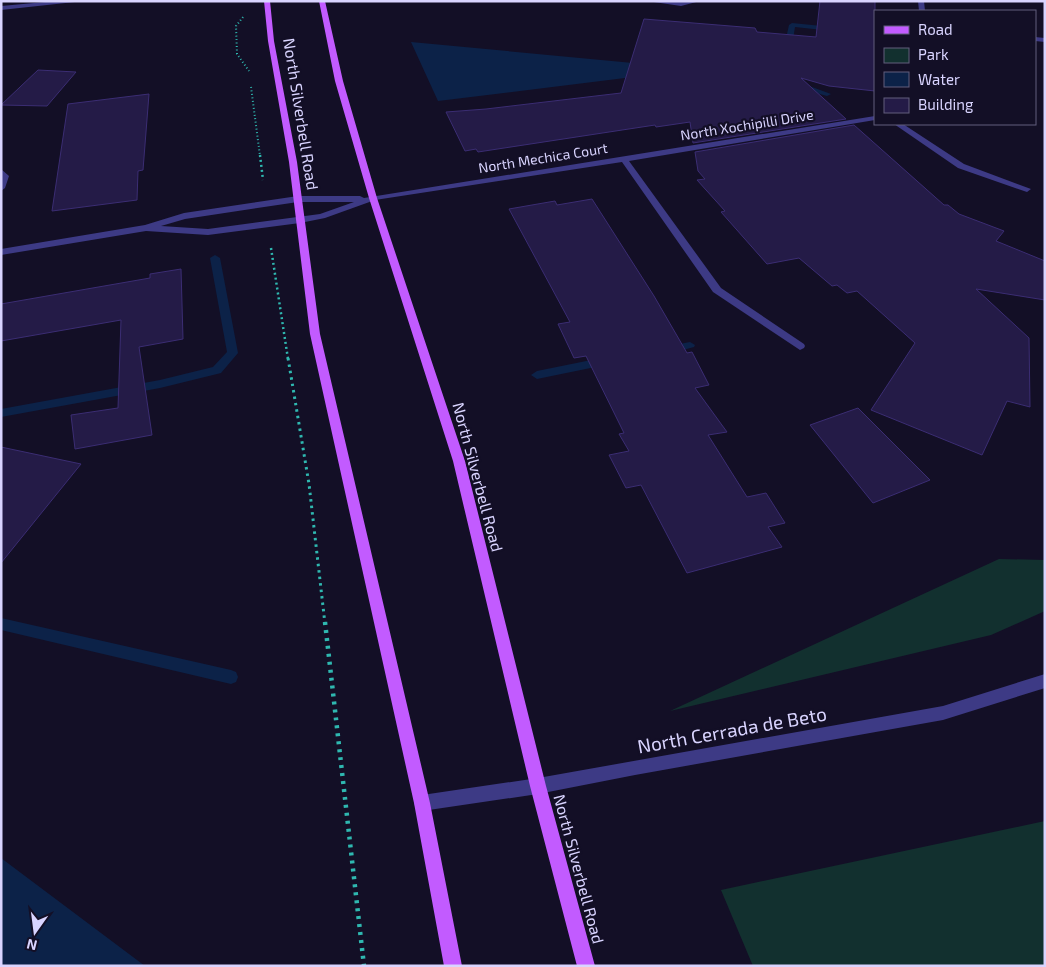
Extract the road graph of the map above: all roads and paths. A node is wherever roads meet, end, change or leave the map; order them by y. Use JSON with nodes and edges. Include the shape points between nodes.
{"nodes":[{"id":1,"x":80,"y":1,"type":"edge"},
{"id":2,"x":267,"y":1,"type":"edge"},
{"id":3,"x":322,"y":1,"type":"edge"},
{"id":4,"x":650,"y":1,"type":"edge"},
{"id":5,"x":697,"y":1,"type":"edge"},
{"id":6,"x":30,"y":3,"type":"edge"},
{"id":7,"x":1,"y":8,"type":"edge"},
{"id":8,"x":243,"y":10,"type":"dead end"},
{"id":9,"x":249,"y":71,"type":"dead end"},
{"id":10,"x":250,"y":80,"type":"dead end"},
{"id":11,"x":874,"y":118,"type":"edge"},
{"id":12,"x":900,"y":125,"type":"edge"},
{"id":13,"x":624,"y":159,"type":"junction"},
{"id":14,"x":1,"y":172,"type":"edge"},
{"id":15,"x":264,"y":186,"type":"dead end"},
{"id":16,"x":1,"y":188,"type":"edge"},
{"id":17,"x":1027,"y":189,"type":"dead end"},
{"id":18,"x":373,"y":198,"type":"junction"},
{"id":19,"x":298,"y":199,"type":"junction"},
{"id":20,"x":300,"y":220,"type":"junction"},
{"id":21,"x":146,"y":228,"type":"junction"},
{"id":22,"x":271,"y":246,"type":"dead end"},
{"id":23,"x":1,"y":252,"type":"edge"},
{"id":24,"x":800,"y":346,"type":"dead end"},
{"id":25,"x":1045,"y":681,"type":"edge"},
{"id":26,"x":538,"y":786,"type":"junction"},
{"id":27,"x":422,"y":802,"type":"junction"},
{"id":28,"x":364,"y":966,"type":"edge"},
{"id":29,"x":453,"y":966,"type":"edge"},
{"id":30,"x":586,"y":966,"type":"edge"}],
"edges":[{"from":1,"to":6,"type":"street"},
{"from":2,"to":19,"type":"main road","name":"North Silverbell Road"},
{"from":3,"to":18,"type":"main road","name":"North Silverbell Road","via":[[339,81]]},
{"from":4,"to":5,"type":"street","via":[[681,4]]},
{"from":6,"to":7,"type":"street"},
{"from":8,"to":9,"type":"path","via":[[243,18],[236,26],[236,47]]},
{"from":10,"to":15,"type":"path"},
{"from":11,"to":13,"type":"street","name":"North Xochipilli Drive"},
{"from":12,"to":17,"type":"street","via":[[961,166]]},
{"from":13,"to":18,"type":"street","name":"North Mechica Court"},
{"from":13,"to":24,"type":"street","name":"North Mechica Court","via":[[717,290]]},
{"from":14,"to":16,"type":"street","via":[[5,176]]},
{"from":18,"to":19,"type":"street"},
{"from":18,"to":20,"type":"street","name":"North Mechica Court","via":[[322,216]]},
{"from":18,"to":26,"type":"main road","name":"North Silverbell Road","via":[[459,461]]},
{"from":19,"to":20,"type":"main road","name":"North Silverbell Road"},
{"from":19,"to":21,"type":"street","via":[[184,216]]},
{"from":20,"to":21,"type":"street","name":"North Mechica Court","via":[[208,232]]},
{"from":20,"to":27,"type":"main road","name":"North Silverbell Road","via":[[315,334]]},
{"from":21,"to":23,"type":"street"},
{"from":22,"to":28,"type":"path","via":[[309,484]]},
{"from":25,"to":26,"type":"street","name":"North Cerrada de Beto","via":[[943,713]]},
{"from":26,"to":27,"type":"street","name":"North Cerrada de Beto"},
{"from":26,"to":30,"type":"main road","name":"North Silverbell Road"},
{"from":27,"to":29,"type":"main road","name":"North Silverbell Road"}]}
